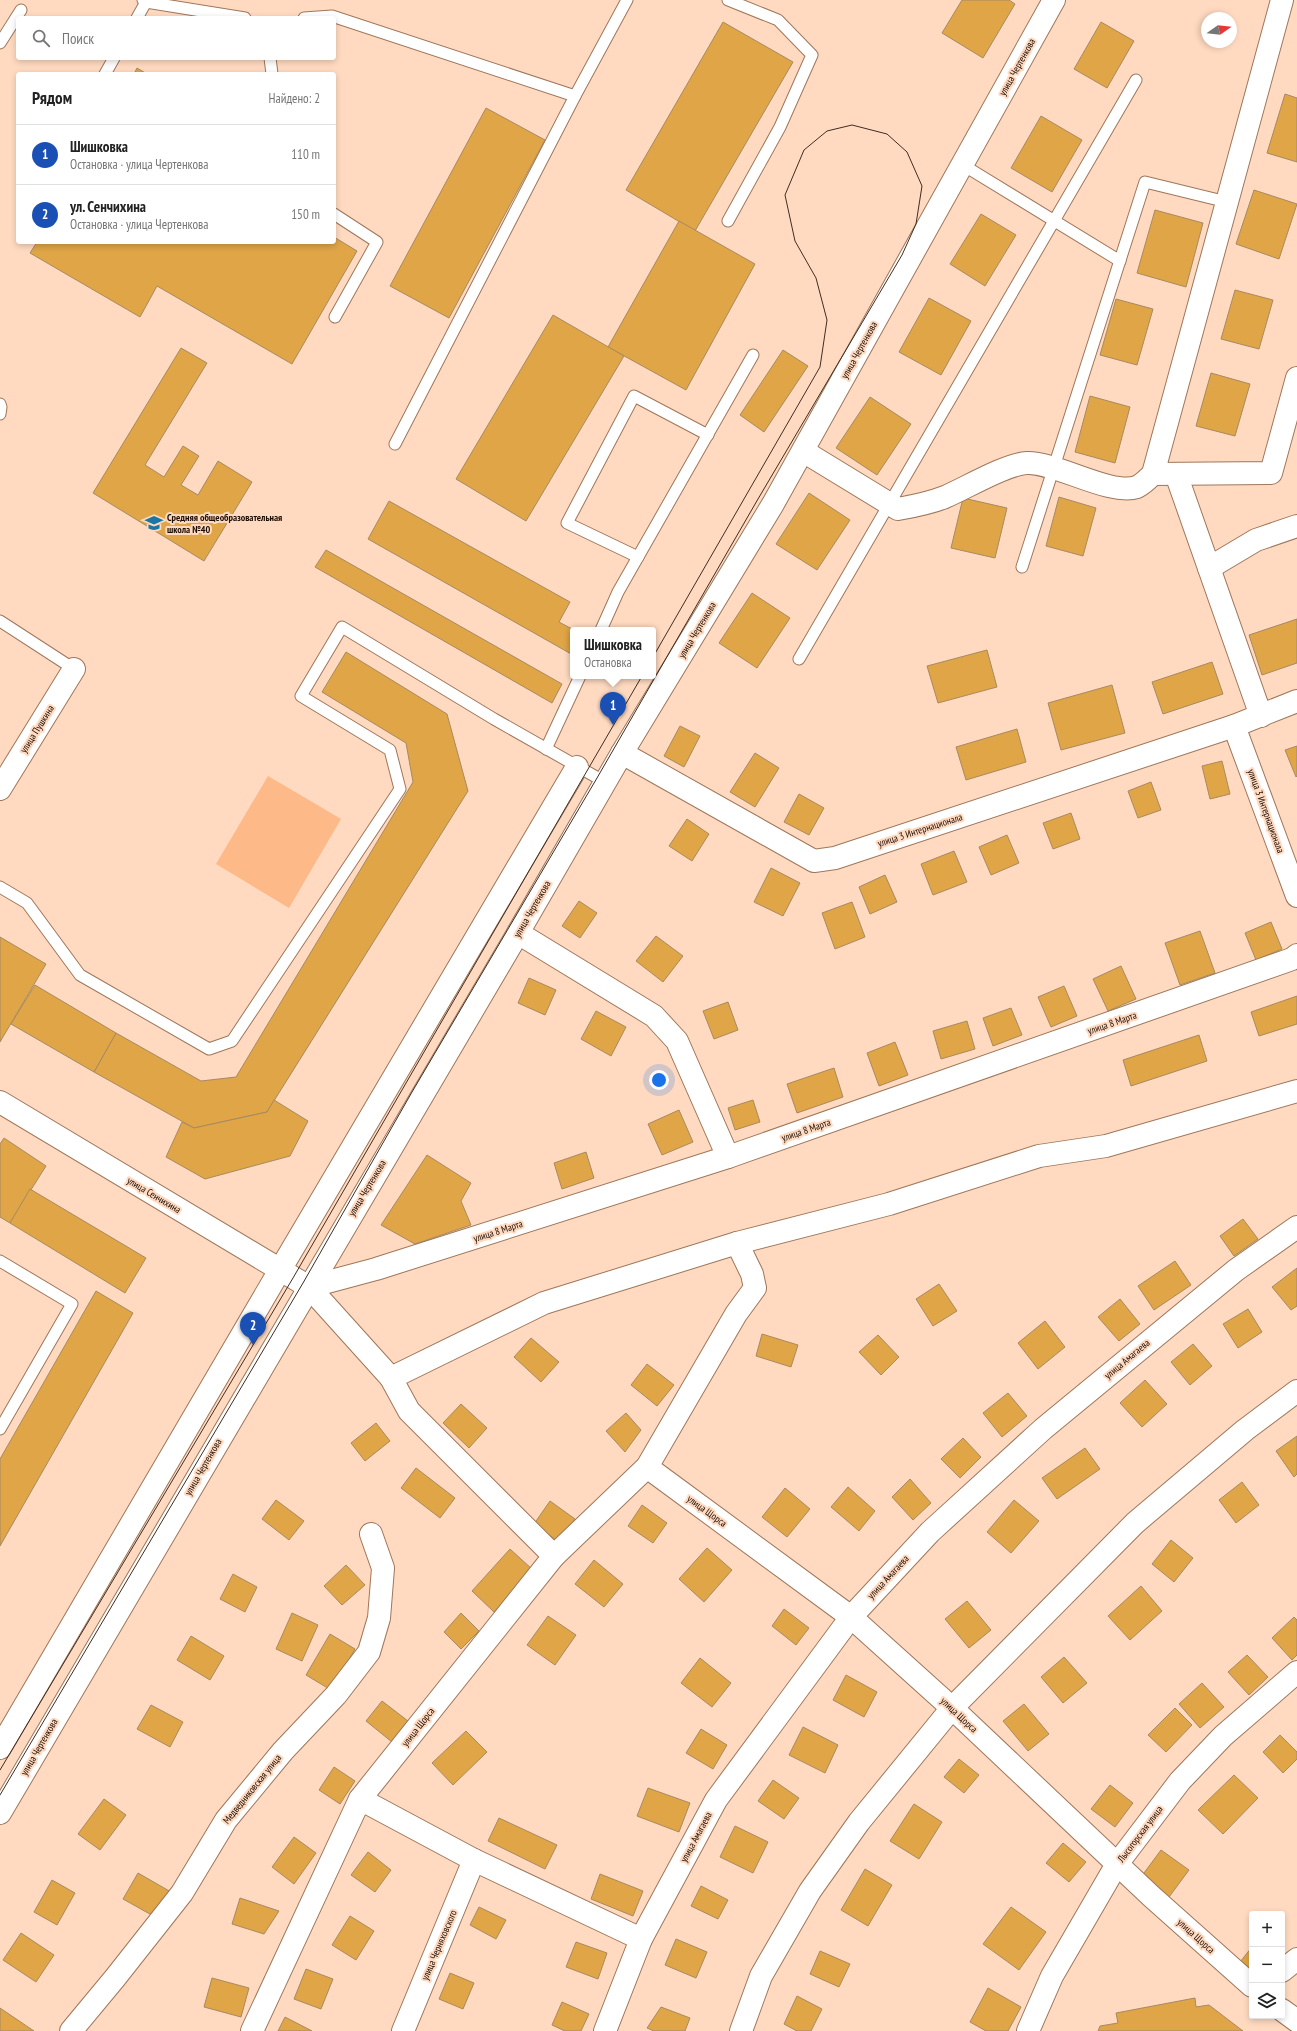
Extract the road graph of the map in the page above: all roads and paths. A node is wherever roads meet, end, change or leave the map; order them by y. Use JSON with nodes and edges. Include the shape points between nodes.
{"nodes":[{"id":1,"x":628,"y":0,"type":"edge"},
{"id":2,"x":728,"y":0,"type":"edge"},
{"id":3,"x":1054,"y":0,"type":"edge"},
{"id":4,"x":1282,"y":0,"type":"edge"},
{"id":5,"x":145,"y":1,"type":"edge"},
{"id":6,"x":21,"y":10,"type":"dead end"},
{"id":7,"x":17,"y":16,"type":"edge"},
{"id":8,"x":138,"y":16,"type":"edge"},
{"id":9,"x":233,"y":16,"type":"edge"},
{"id":10,"x":336,"y":17,"type":"edge"},
{"id":11,"x":16,"y":18,"type":"edge"},
{"id":12,"x":0,"y":43,"type":"edge"},
{"id":13,"x":113,"y":60,"type":"edge"},
{"id":14,"x":270,"y":60,"type":"edge"},
{"id":15,"x":106,"y":72,"type":"edge"},
{"id":16,"x":272,"y":72,"type":"edge"},
{"id":17,"x":1136,"y":80,"type":"dead end"},
{"id":18,"x":575,"y":96,"type":"junction"},
{"id":19,"x":963,"y":165,"type":"junction"},
{"id":20,"x":1227,"y":202,"type":"junction"},
{"id":21,"x":336,"y":215,"type":"edge"},
{"id":22,"x":728,"y":221,"type":"dead end"},
{"id":23,"x":1054,"y":221,"type":"junction"},
{"id":24,"x":1120,"y":261,"type":"junction"},
{"id":25,"x":335,"y":317,"type":"dead end"},
{"id":26,"x":753,"y":355,"type":"dead end"},
{"id":27,"x":1297,"y":381,"type":"edge"},
{"id":28,"x":0,"y":404,"type":"edge"},
{"id":29,"x":0,"y":414,"type":"edge"},
{"id":30,"x":708,"y":435,"type":"junction"},
{"id":31,"x":395,"y":444,"type":"dead end"},
{"id":32,"x":802,"y":451,"type":"junction"},
{"id":33,"x":1053,"y":468,"type":"junction"},
{"id":34,"x":1153,"y":474,"type":"junction"},
{"id":35,"x":1176,"y":474,"type":"junction"},
{"id":36,"x":889,"y":504,"type":"junction"},
{"id":37,"x":1297,"y":526,"type":"edge"},
{"id":38,"x":638,"y":557,"type":"junction"},
{"id":39,"x":1022,"y":567,"type":"dead end"},
{"id":40,"x":1209,"y":568,"type":"junction"},
{"id":41,"x":0,"y":621,"type":"edge"},
{"id":42,"x":602,"y":627,"type":"edge"},
{"id":43,"x":799,"y":659,"type":"dead end"},
{"id":44,"x":74,"y":669,"type":"joint"},
{"id":45,"x":579,"y":679,"type":"edge"},
{"id":46,"x":1297,"y":701,"type":"edge"},
{"id":47,"x":1261,"y":716,"type":"junction"},
{"id":48,"x":1234,"y":726,"type":"junction"},
{"id":49,"x":546,"y":749,"type":"junction"},
{"id":50,"x":622,"y":753,"type":"junction"},
{"id":51,"x":577,"y":767,"type":"junction"},
{"id":52,"x":605,"y":782,"type":"junction"},
{"id":53,"x":0,"y":789,"type":"edge"},
{"id":54,"x":0,"y":887,"type":"edge"},
{"id":55,"x":1297,"y":896,"type":"edge"},
{"id":56,"x":518,"y":933,"type":"junction"},
{"id":57,"x":1297,"y":955,"type":"edge"},
{"id":58,"x":1297,"y":1091,"type":"edge"},
{"id":59,"x":0,"y":1102,"type":"edge"},
{"id":60,"x":728,"y":1157,"type":"junction"},
{"id":61,"x":1297,"y":1227,"type":"edge"},
{"id":62,"x":737,"y":1243,"type":"junction"},
{"id":63,"x":0,"y":1261,"type":"edge"},
{"id":64,"x":280,"y":1270,"type":"junction"},
{"id":65,"x":309,"y":1287,"type":"junction"},
{"id":66,"x":391,"y":1378,"type":"junction"},
{"id":67,"x":1297,"y":1391,"type":"edge"},
{"id":68,"x":0,"y":1429,"type":"edge"},
{"id":69,"x":647,"y":1466,"type":"junction"},
{"id":70,"x":371,"y":1534,"type":"dead end"},
{"id":71,"x":554,"y":1556,"type":"junction"},
{"id":72,"x":851,"y":1617,"type":"junction"},
{"id":73,"x":1297,"y":1672,"type":"edge"},
{"id":74,"x":952,"y":1708,"type":"junction"},
{"id":75,"x":0,"y":1748,"type":"edge"},
{"id":76,"x":360,"y":1799,"type":"junction"},
{"id":77,"x":0,"y":1813,"type":"edge"},
{"id":78,"x":474,"y":1860,"type":"junction"},
{"id":79,"x":1117,"y":1864,"type":"junction"},
{"id":80,"x":641,"y":1939,"type":"junction"},
{"id":81,"x":1297,"y":1959,"type":"edge"},
{"id":82,"x":1285,"y":1969,"type":"edge"},
{"id":83,"x":1249,"y":1983,"type":"edge"},
{"id":84,"x":1285,"y":2012,"type":"edge"},
{"id":85,"x":1297,"y":2021,"type":"edge"},
{"id":86,"x":71,"y":2031,"type":"edge"},
{"id":87,"x":252,"y":2031,"type":"edge"},
{"id":88,"x":403,"y":2031,"type":"edge"},
{"id":89,"x":605,"y":2031,"type":"edge"},
{"id":90,"x":741,"y":2031,"type":"edge"},
{"id":91,"x":1028,"y":2031,"type":"edge"}],
"edges":[{"from":1,"to":18,"type":"lane"},
{"from":2,"to":22,"type":"lane","via":[[778,20],[812,55],[780,127]]},
{"from":3,"to":19,"type":"street","name":"улица Чертенкова"},
{"from":4,"to":20,"type":"street"},
{"from":5,"to":8,"type":"lane"},
{"from":5,"to":9,"type":"lane"},
{"from":6,"to":7,"type":"lane"},
{"from":10,"to":18,"type":"lane"},
{"from":11,"to":12,"type":"lane"},
{"from":13,"to":15,"type":"lane"},
{"from":14,"to":16,"type":"lane"},
{"from":17,"to":23,"type":"lane"},
{"from":18,"to":31,"type":"lane"},
{"from":19,"to":23,"type":"lane"},
{"from":19,"to":32,"type":"street","name":"улица Чертенкова"},
{"from":20,"to":24,"type":"lane","via":[[1145,182]]},
{"from":20,"to":34,"type":"street"},
{"from":21,"to":25,"type":"lane","via":[[377,242]]},
{"from":23,"to":24,"type":"lane"},
{"from":23,"to":36,"type":"lane"},
{"from":24,"to":33,"type":"lane"},
{"from":26,"to":30,"type":"lane"},
{"from":27,"to":35,"type":"street","via":[[1271,472]]},
{"from":28,"to":29,"type":"lane"},
{"from":30,"to":38,"type":"lane"},
{"from":30,"to":38,"type":"lane","via":[[634,396],[566,523]]},
{"from":32,"to":36,"type":"street"},
{"from":32,"to":50,"type":"street","name":"улица Чертенкова","via":[[773,504]]},
{"from":33,"to":34,"type":"street","via":[[1096,482],[1126,488],[1146,482]]},
{"from":33,"to":36,"type":"street","via":[[1027,463],[989,476],[926,504],[898,509]]},
{"from":33,"to":39,"type":"lane"},
{"from":34,"to":35,"type":"street"},
{"from":35,"to":40,"type":"street"},
{"from":36,"to":43,"type":"lane"},
{"from":37,"to":40,"type":"street","via":[[1256,540]]},
{"from":38,"to":42,"type":"lane"},
{"from":40,"to":47,"type":"street"},
{"from":41,"to":44,"type":"lane"},
{"from":44,"to":53,"type":"street","name":"улица Пушкина"},
{"from":45,"to":49,"type":"lane"},
{"from":46,"to":47,"type":"street","name":"улица 3 Интернационала"},
{"from":47,"to":48,"type":"street","name":"улица 3 Интернационала"},
{"from":48,"to":50,"type":"street","name":"улица 3 Интернационала","via":[[835,858],[814,861]]},
{"from":48,"to":55,"type":"street","name":"улица 3 Интернационала"},
{"from":49,"to":51,"type":"lane"},
{"from":49,"to":54,"type":"lane","via":[[342,627],[302,696],[390,750],[400,789],[232,1041],[209,1049],[80,975],[27,903]]},
{"from":50,"to":52,"type":"street","name":"улица Чертенкова"},
{"from":51,"to":52,"type":"lane"},
{"from":51,"to":64,"type":"street"},
{"from":52,"to":56,"type":"street","name":"улица Чертенкова"},
{"from":56,"to":60,"type":"street","via":[[654,1016],[677,1041]]},
{"from":56,"to":65,"type":"street","name":"улица Чертенкова"},
{"from":57,"to":60,"type":"street","name":"улица 8 Марта","via":[[1292,959]]},
{"from":58,"to":62,"type":"street","via":[[1106,1146],[1039,1156],[889,1204]]},
{"from":59,"to":64,"type":"street","name":"улица Сенчихина"},
{"from":60,"to":65,"type":"street","name":"улица 8 Марта","via":[[384,1267]]},
{"from":61,"to":72,"type":"street","name":"улица Амагаева","via":[[1236,1270],[1043,1429],[930,1532]]},
{"from":62,"to":66,"type":"street","via":[[544,1303]]},
{"from":62,"to":69,"type":"street","name":"улица Щорса","via":[[752,1274],[755,1288],[736,1314]]},
{"from":63,"to":68,"type":"lane","via":[[72,1304]]},
{"from":64,"to":65,"type":"street","name":"улица Сенчихина"},
{"from":64,"to":75,"type":"street"},
{"from":65,"to":66,"type":"street","name":"улица Сенчихина"},
{"from":65,"to":77,"type":"street","name":"улица Чертенкова"},
{"from":66,"to":71,"type":"street","name":"улица Сенчихина","via":[[409,1411]]},
{"from":67,"to":74,"type":"street","via":[[1245,1430],[1135,1523]]},
{"from":69,"to":71,"type":"street","name":"улица Щорса"},
{"from":69,"to":72,"type":"street","name":"улица Щорса"},
{"from":70,"to":86,"type":"street","name":"Медведниковская улица","via":[[383,1568],[379,1618],[369,1652],[336,1695],[283,1751],[226,1820],[182,1892]]},
{"from":71,"to":76,"type":"street","name":"улица Щорса"},
{"from":72,"to":74,"type":"street","name":"улица Щорса"},
{"from":72,"to":80,"type":"street","name":"улица Амагаева","via":[[716,1800]]},
{"from":73,"to":79,"type":"street","name":"Лысогорская улица","via":[[1223,1736],[1180,1781]]},
{"from":74,"to":79,"type":"street","name":"улица Щорса"},
{"from":74,"to":90,"type":"street","via":[[859,1822],[810,1891],[761,1976]]},
{"from":76,"to":78,"type":"street"},
{"from":76,"to":87,"type":"street","name":"улица Щорса"},
{"from":78,"to":80,"type":"street"},
{"from":78,"to":88,"type":"street","name":"улица Черняховского"},
{"from":79,"to":83,"type":"street","name":"улица Щорса"},
{"from":79,"to":91,"type":"street","name":"Лысогорская улица","via":[[1052,1976]]},
{"from":80,"to":89,"type":"street","name":"улица Амагаева"},
{"from":81,"to":82,"type":"street"},
{"from":84,"to":85,"type":"street"}]}
